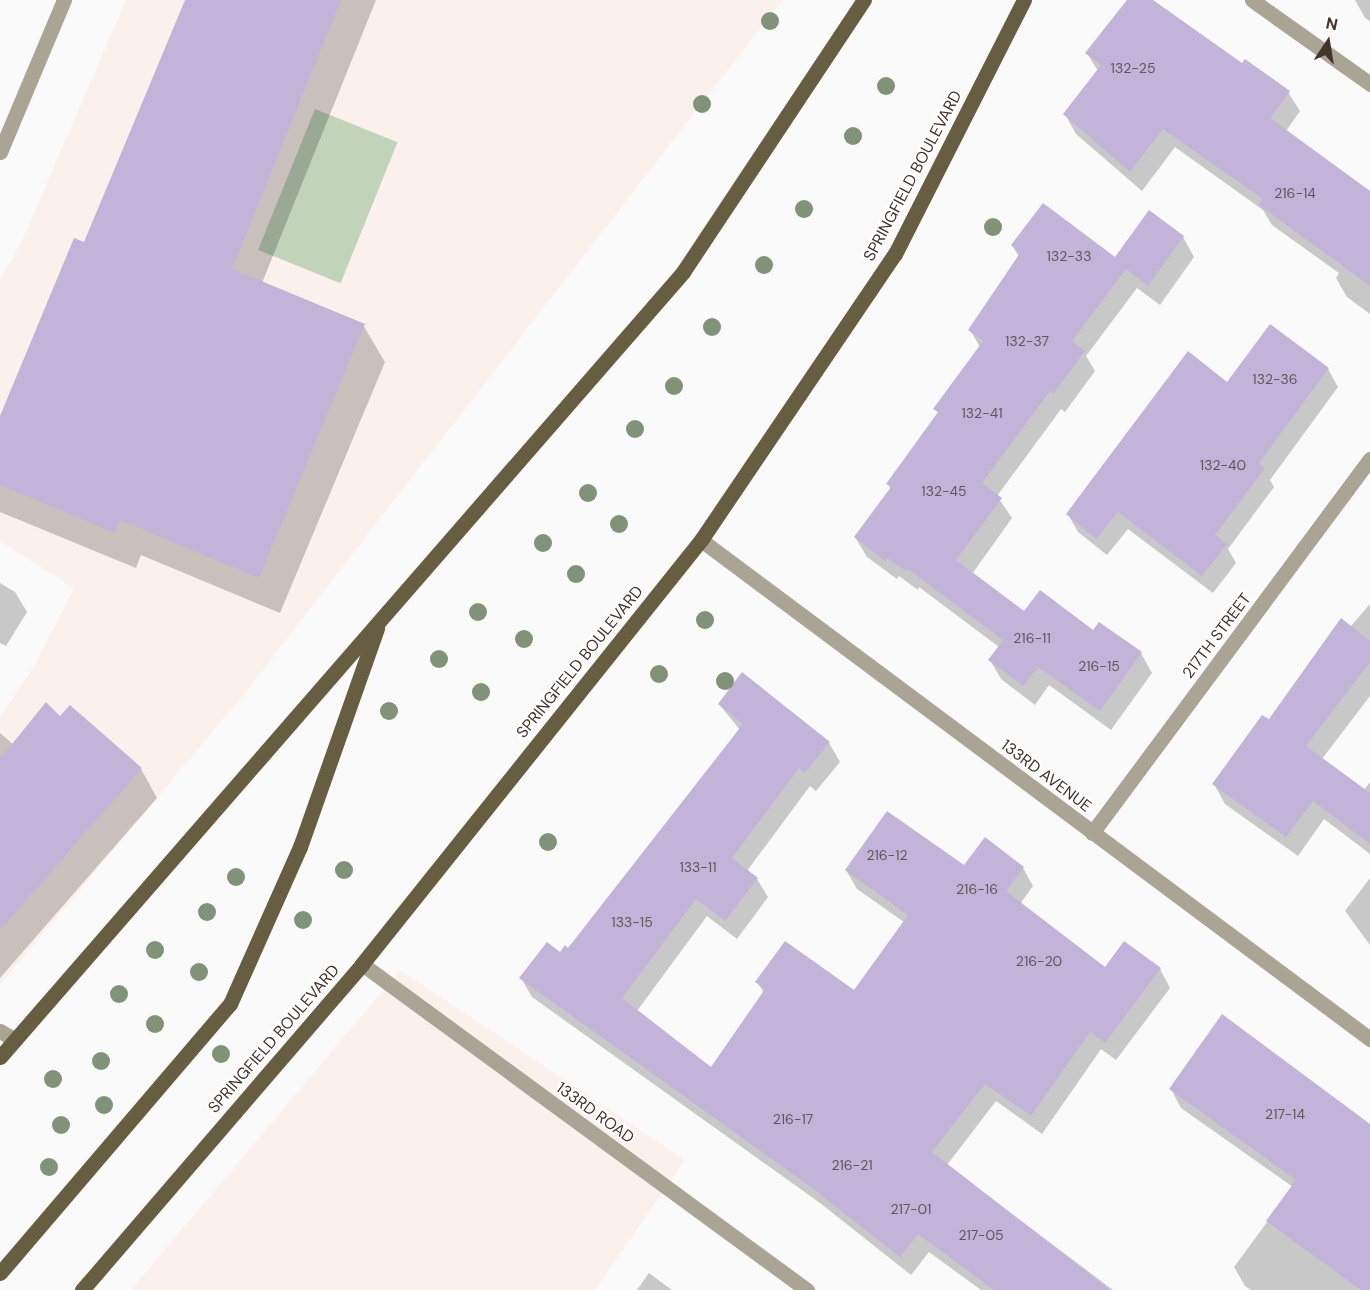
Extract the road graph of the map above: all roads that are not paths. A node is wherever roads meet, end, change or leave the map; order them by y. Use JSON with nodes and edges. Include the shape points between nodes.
{"nodes":[{"id":1,"x":64,"y":0,"type":"edge"},
{"id":2,"x":864,"y":0,"type":"edge"},
{"id":3,"x":1024,"y":0,"type":"edge"},
{"id":4,"x":1252,"y":0,"type":"edge"},
{"id":5,"x":1370,"y":84,"type":"edge"},
{"id":6,"x":0,"y":152,"type":"edge"},
{"id":7,"x":1370,"y":459,"type":"edge"},
{"id":8,"x":701,"y":540,"type":"junction"},
{"id":9,"x":380,"y":619,"type":"junction"},
{"id":10,"x":1092,"y":833,"type":"junction"},
{"id":11,"x":362,"y":964,"type":"junction"},
{"id":12,"x":0,"y":1032,"type":"edge"},
{"id":13,"x":1370,"y":1039,"type":"edge"},
{"id":14,"x":15,"y":1040,"type":"junction"},
{"id":15,"x":0,"y":1057,"type":"edge"},
{"id":16,"x":0,"y":1273,"type":"edge"},
{"id":17,"x":82,"y":1290,"type":"edge"},
{"id":18,"x":807,"y":1290,"type":"edge"}],
"edges":[{"from":1,"to":6,"type":"street"},
{"from":2,"to":9,"type":"main road","via":[[683,272]]},
{"from":3,"to":8,"type":"main road","name":"SPRINGFIELD BOULEVARD","via":[[895,254]]},
{"from":4,"to":5,"type":"street"},
{"from":7,"to":10,"type":"street","name":"217TH STREET"},
{"from":8,"to":10,"type":"street","name":"133RD AVENUE"},
{"from":8,"to":11,"type":"main road","name":"SPRINGFIELD BOULEVARD"},
{"from":9,"to":14,"type":"main road"},
{"from":9,"to":16,"type":"main road","via":[[300,847],[230,1004]]},
{"from":10,"to":13,"type":"street","name":"133RD AVENUE"},
{"from":11,"to":17,"type":"main road","name":"SPRINGFIELD BOULEVARD"},
{"from":11,"to":18,"type":"street","name":"133RD ROAD"},
{"from":12,"to":14,"type":"street"},
{"from":14,"to":15,"type":"main road"}]}
